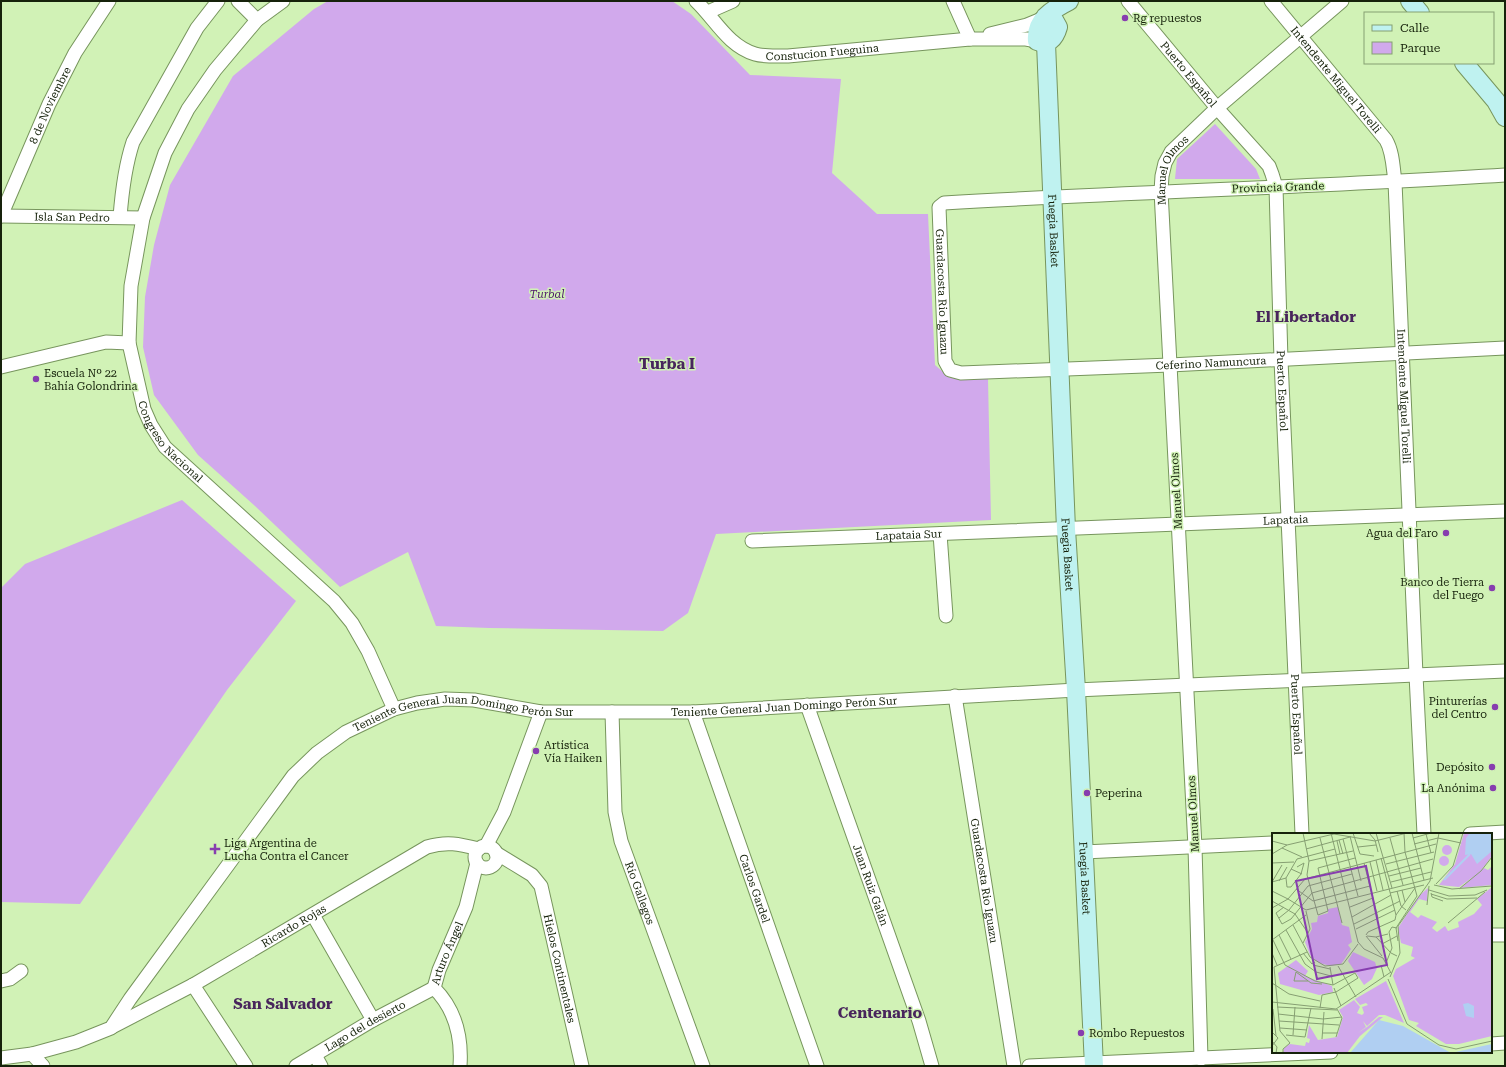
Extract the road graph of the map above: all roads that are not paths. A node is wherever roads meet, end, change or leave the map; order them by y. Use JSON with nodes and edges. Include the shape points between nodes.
{"nodes":[{"id":1,"x":109,"y":1,"type":"edge"},
{"id":2,"x":218,"y":1,"type":"edge"},
{"id":3,"x":238,"y":1,"type":"edge"},
{"id":4,"x":283,"y":1,"type":"edge"},
{"id":5,"x":696,"y":1,"type":"edge"},
{"id":6,"x":733,"y":1,"type":"edge"},
{"id":7,"x":953,"y":1,"type":"edge"},
{"id":8,"x":1069,"y":1,"type":"edge"},
{"id":9,"x":1076,"y":1,"type":"edge"},
{"id":10,"x":1128,"y":1,"type":"edge"},
{"id":11,"x":1270,"y":1,"type":"edge"},
{"id":12,"x":1342,"y":1,"type":"edge"},
{"id":13,"x":1410,"y":1,"type":"edge"},
{"id":14,"x":708,"y":12,"type":"junction"},
{"id":15,"x":1419,"y":12,"type":"edge"},
{"id":16,"x":257,"y":20,"type":"junction"},
{"id":17,"x":1049,"y":21,"type":"junction"},
{"id":18,"x":1300,"y":36,"type":"junction"},
{"id":19,"x":970,"y":39,"type":"junction"},
{"id":20,"x":1042,"y":42,"type":"junction"},
{"id":21,"x":1465,"y":64,"type":"edge"},
{"id":22,"x":1217,"y":108,"type":"junction"},
{"id":23,"x":1505,"y":116,"type":"edge"},
{"id":24,"x":1505,"y":175,"type":"edge"},
{"id":25,"x":1394,"y":182,"type":"junction"},
{"id":26,"x":1276,"y":187,"type":"junction"},
{"id":27,"x":1161,"y":191,"type":"junction"},
{"id":28,"x":1052,"y":197,"type":"junction"},
{"id":29,"x":944,"y":203,"type":"joint"},
{"id":30,"x":1,"y":216,"type":"edge"},
{"id":31,"x":120,"y":217,"type":"junction"},
{"id":32,"x":143,"y":218,"type":"junction"},
{"id":33,"x":129,"y":343,"type":"junction"},
{"id":34,"x":1505,"y":348,"type":"edge"},
{"id":35,"x":1403,"y":352,"type":"junction"},
{"id":36,"x":1282,"y":360,"type":"junction"},
{"id":37,"x":1170,"y":365,"type":"junction"},
{"id":38,"x":1,"y":367,"type":"edge"},
{"id":39,"x":1060,"y":369,"type":"junction"},
{"id":40,"x":961,"y":374,"type":"joint"},
{"id":41,"x":1505,"y":511,"type":"edge"},
{"id":42,"x":1409,"y":516,"type":"junction"},
{"id":43,"x":1288,"y":520,"type":"junction"},
{"id":44,"x":1178,"y":524,"type":"junction"},
{"id":45,"x":1066,"y":529,"type":"junction"},
{"id":46,"x":940,"y":534,"type":"junction"},
{"id":47,"x":752,"y":542,"type":"dead end"},
{"id":48,"x":946,"y":616,"type":"dead end"},
{"id":49,"x":1505,"y":671,"type":"edge"},
{"id":50,"x":1416,"y":675,"type":"junction"},
{"id":51,"x":1296,"y":680,"type":"junction"},
{"id":52,"x":1185,"y":684,"type":"junction"},
{"id":53,"x":1076,"y":690,"type":"junction"},
{"id":54,"x":956,"y":696,"type":"junction"},
{"id":55,"x":807,"y":705,"type":"junction"},
{"id":56,"x":394,"y":709,"type":"junction"},
{"id":57,"x":541,"y":712,"type":"junction"},
{"id":58,"x":612,"y":712,"type":"junction"},
{"id":59,"x":693,"y":712,"type":"junction"},
{"id":60,"x":1505,"y":832,"type":"edge"},
{"id":61,"x":1302,"y":833,"type":"edge"},
{"id":62,"x":1424,"y":833,"type":"edge"},
{"id":63,"x":1488,"y":833,"type":"edge"},
{"id":64,"x":1272,"y":843,"type":"edge"},
{"id":65,"x":1195,"y":846,"type":"junction"},
{"id":66,"x":489,"y":850,"type":"junction"},
{"id":67,"x":1084,"y":852,"type":"junction"},
{"id":68,"x":486,"y":866,"type":"junction"},
{"id":69,"x":532,"y":875,"type":"junction"},
{"id":70,"x":312,"y":915,"type":"junction"},
{"id":71,"x":1492,"y":935,"type":"edge"},
{"id":72,"x":1505,"y":935,"type":"edge"},
{"id":73,"x":21,"y":971,"type":"dead end"},
{"id":74,"x":1,"y":981,"type":"edge"},
{"id":75,"x":193,"y":985,"type":"junction"},
{"id":76,"x":434,"y":988,"type":"junction"},
{"id":77,"x":373,"y":1020,"type":"junction"},
{"id":78,"x":111,"y":1028,"type":"junction"},
{"id":79,"x":1505,"y":1043,"type":"edge"},
{"id":80,"x":1492,"y":1044,"type":"edge"},
{"id":81,"x":1327,"y":1053,"type":"edge"},
{"id":82,"x":32,"y":1054,"type":"junction"},
{"id":83,"x":1312,"y":1057,"type":"edge"},
{"id":84,"x":1,"y":1058,"type":"edge"},
{"id":85,"x":1201,"y":1059,"type":"junction"},
{"id":86,"x":318,"y":1061,"type":"edge"},
{"id":87,"x":1094,"y":1065,"type":"edge"},
{"id":88,"x":43,"y":1066,"type":"edge"},
{"id":89,"x":246,"y":1066,"type":"edge"},
{"id":90,"x":296,"y":1066,"type":"edge"},
{"id":91,"x":460,"y":1066,"type":"edge"},
{"id":92,"x":582,"y":1066,"type":"edge"},
{"id":93,"x":703,"y":1066,"type":"edge"},
{"id":94,"x":817,"y":1066,"type":"edge"},
{"id":95,"x":932,"y":1066,"type":"edge"},
{"id":96,"x":1014,"y":1066,"type":"edge"},
{"id":97,"x":1029,"y":1066,"type":"edge"}],
"edges":[{"from":1,"to":30,"type":"street","name":"8 de Noviembre","via":[[75,53],[48,104]]},
{"from":2,"to":31,"type":"street","via":[[197,28],[133,142],[127,160]]},
{"from":3,"to":16,"type":"street"},
{"from":4,"to":16,"type":"street","name":"Congreso Nacional"},
{"from":5,"to":14,"type":"street","name":"Constucion Fueguina"},
{"from":6,"to":14,"type":"street"},
{"from":7,"to":19,"type":"street"},
{"from":8,"to":17,"type":"main road","via":[[1052,10]]},
{"from":9,"to":17,"type":"main road"},
{"from":10,"to":22,"type":"street","name":"Puerto Español"},
{"from":11,"to":18,"type":"street","name":"Intendente Miguel Torelli"},
{"from":12,"to":18,"type":"street","name":"Manuel Olmos"},
{"from":13,"to":15,"type":"main road"},
{"from":14,"to":19,"type":"street","name":"Constucion Fueguina","via":[[728,38],[742,49],[769,56]]},
{"from":16,"to":32,"type":"street","name":"Congreso Nacional","via":[[215,70],[188,109],[165,153]]},
{"from":17,"to":19,"type":"street"},
{"from":17,"to":20,"type":"main road","name":"Fuegia Basket","via":[[1038,29]]},
{"from":18,"to":22,"type":"street","name":"Manuel Olmos"},
{"from":18,"to":25,"type":"street","name":"Intendente Miguel Torelli","via":[[1386,140],[1390,147]]},
{"from":19,"to":20,"type":"street","via":[[1026,39]]},
{"from":20,"to":28,"type":"main road","name":"Fuegia Basket"},
{"from":21,"to":23,"type":"main road","via":[[1496,101]]},
{"from":22,"to":26,"type":"street","name":"Puerto Español","via":[[1268,166]]},
{"from":22,"to":27,"type":"street","name":"Manuel Olmos","via":[[1171,152],[1164,169]]},
{"from":24,"to":25,"type":"street","name":"Provincia Grande"},
{"from":25,"to":26,"type":"street","name":"Provincia Grande"},
{"from":25,"to":35,"type":"street","name":"Intendente Miguel Torelli"},
{"from":26,"to":27,"type":"street","name":"Provincia Grande"},
{"from":26,"to":36,"type":"street","name":"Puerto Español"},
{"from":27,"to":28,"type":"street","name":"Provincia Grande"},
{"from":27,"to":37,"type":"street","name":"Manuel Olmos"},
{"from":28,"to":29,"type":"street","name":"Provincia Grande"},
{"from":28,"to":39,"type":"main road","name":"Fuegia Basket"},
{"from":29,"to":40,"type":"street","name":"Guardacosta Rio Iguazu","via":[[939,207],[945,361],[950,370]]},
{"from":30,"to":31,"type":"street","name":"Isla San Pedro"},
{"from":31,"to":32,"type":"street","name":"Isla San Pedro"},
{"from":32,"to":33,"type":"street","name":"Congreso Nacional","via":[[131,286]]},
{"from":33,"to":38,"type":"street","via":[[106,342]]},
{"from":33,"to":56,"type":"street","name":"Congreso Nacional","via":[[144,409],[150,425],[165,447],[334,601],[352,623],[368,651]]},
{"from":34,"to":35,"type":"street","name":"Ceferino Namuncura"},
{"from":35,"to":36,"type":"street","name":"Ceferino Namuncura"},
{"from":35,"to":42,"type":"street","name":"Intendente Miguel Torelli"},
{"from":36,"to":37,"type":"street","name":"Ceferino Namuncura"},
{"from":36,"to":43,"type":"street","name":"Puerto Español"},
{"from":37,"to":39,"type":"street","name":"Ceferino Namuncura"},
{"from":37,"to":44,"type":"street","name":"Manuel Olmos"},
{"from":39,"to":40,"type":"street","name":"Ceferino Namuncura"},
{"from":39,"to":45,"type":"main road","name":"Fuegia Basket"},
{"from":41,"to":42,"type":"street","name":"Lapataia"},
{"from":42,"to":43,"type":"street","name":"Lapataia"},
{"from":42,"to":50,"type":"street","name":"Intendente Miguel Torelli"},
{"from":43,"to":44,"type":"street","name":"Lapataia"},
{"from":43,"to":51,"type":"street","name":"Puerto Español"},
{"from":44,"to":45,"type":"street","name":"Lapataia"},
{"from":44,"to":52,"type":"street","name":"Manuel Olmos"},
{"from":45,"to":46,"type":"street","name":"Lapataia Sur"},
{"from":45,"to":53,"type":"main road","name":"Fuegia Basket"},
{"from":46,"to":47,"type":"street","name":"Lapataia Sur"},
{"from":46,"to":48,"type":"street"},
{"from":49,"to":50,"type":"street","name":"Teniente General Juan Domingo Perón Sur"},
{"from":50,"to":51,"type":"street","name":"Teniente General Juan Domingo Perón Sur"},
{"from":50,"to":62,"type":"street","name":"Intendente Miguel Torelli"},
{"from":51,"to":52,"type":"street","name":"Teniente General Juan Domingo Perón Sur"},
{"from":51,"to":61,"type":"street","name":"Puerto Español"},
{"from":52,"to":53,"type":"street","name":"Teniente General Juan Domingo Perón Sur"},
{"from":52,"to":65,"type":"street","name":"Manuel Olmos"},
{"from":53,"to":54,"type":"street","name":"Teniente General Juan Domingo Perón Sur"},
{"from":53,"to":67,"type":"main road","name":"Fuegia Basket"},
{"from":54,"to":55,"type":"street","name":"Teniente General Juan Domingo Perón Sur"},
{"from":54,"to":96,"type":"street","name":"Guardacosta Rio Iguazu"},
{"from":55,"to":59,"type":"street","name":"Teniente General Juan Domingo Perón Sur"},
{"from":55,"to":95,"type":"street","name":"Juan Ruiz Galán"},
{"from":56,"to":57,"type":"street","name":"Teniente General Juan Domingo Perón Sur","via":[[445,699],[474,700]]},
{"from":56,"to":78,"type":"street","name":"Teniente General Juan Domingo Perón Sur","via":[[346,732],[317,753],[293,776]]},
{"from":57,"to":58,"type":"street","name":"Teniente General Juan Domingo Perón Sur"},
{"from":57,"to":66,"type":"street"},
{"from":58,"to":59,"type":"street","name":"Teniente General Juan Domingo Perón Sur"},
{"from":58,"to":93,"type":"street","name":"Río Gallegos","via":[[615,812],[622,841]]},
{"from":59,"to":94,"type":"street","name":"Carlos Gardel"},
{"from":60,"to":63,"type":"street"},
{"from":64,"to":65,"type":"street"},
{"from":65,"to":67,"type":"street"},
{"from":65,"to":85,"type":"street","name":"Manuel Olmos"},
{"from":66,"to":68,"type":"street","via":[[497,859]]},
{"from":66,"to":68,"type":"street","via":[[476,854]]},
{"from":66,"to":69,"type":"street","name":"Hielos Continentales"},
{"from":66,"to":70,"type":"street","name":"Ricardo Rojas","via":[[456,843],[439,843],[427,847]]},
{"from":67,"to":87,"type":"main road","name":"Fuegia Basket"},
{"from":68,"to":69,"type":"street"},
{"from":68,"to":76,"type":"street","name":"Arturo Ángel","via":[[466,906]]},
{"from":69,"to":92,"type":"street","name":"Hielos Continentales","via":[[541,886]]},
{"from":70,"to":75,"type":"street","name":"Ricardo Rojas"},
{"from":70,"to":77,"type":"street"},
{"from":71,"to":72,"type":"street"},
{"from":73,"to":74,"type":"street","via":[[10,979]]},
{"from":75,"to":78,"type":"street","name":"Ricardo Rojas"},
{"from":75,"to":89,"type":"street"},
{"from":76,"to":77,"type":"street","name":"Lago del desierto"},
{"from":76,"to":91,"type":"street","name":"Arturo Ángel","via":[[444,997],[453,1013],[461,1048]]},
{"from":77,"to":86,"type":"street","name":"Lago del desierto"},
{"from":78,"to":82,"type":"street","via":[[76,1042]]},
{"from":79,"to":80,"type":"street"},
{"from":81,"to":83,"type":"street"},
{"from":82,"to":84,"type":"street"},
{"from":82,"to":88,"type":"street"},
{"from":83,"to":85,"type":"street"},
{"from":85,"to":87,"type":"street"},
{"from":86,"to":90,"type":"street","name":"Lago del desierto"},
{"from":87,"to":97,"type":"street"}]}
